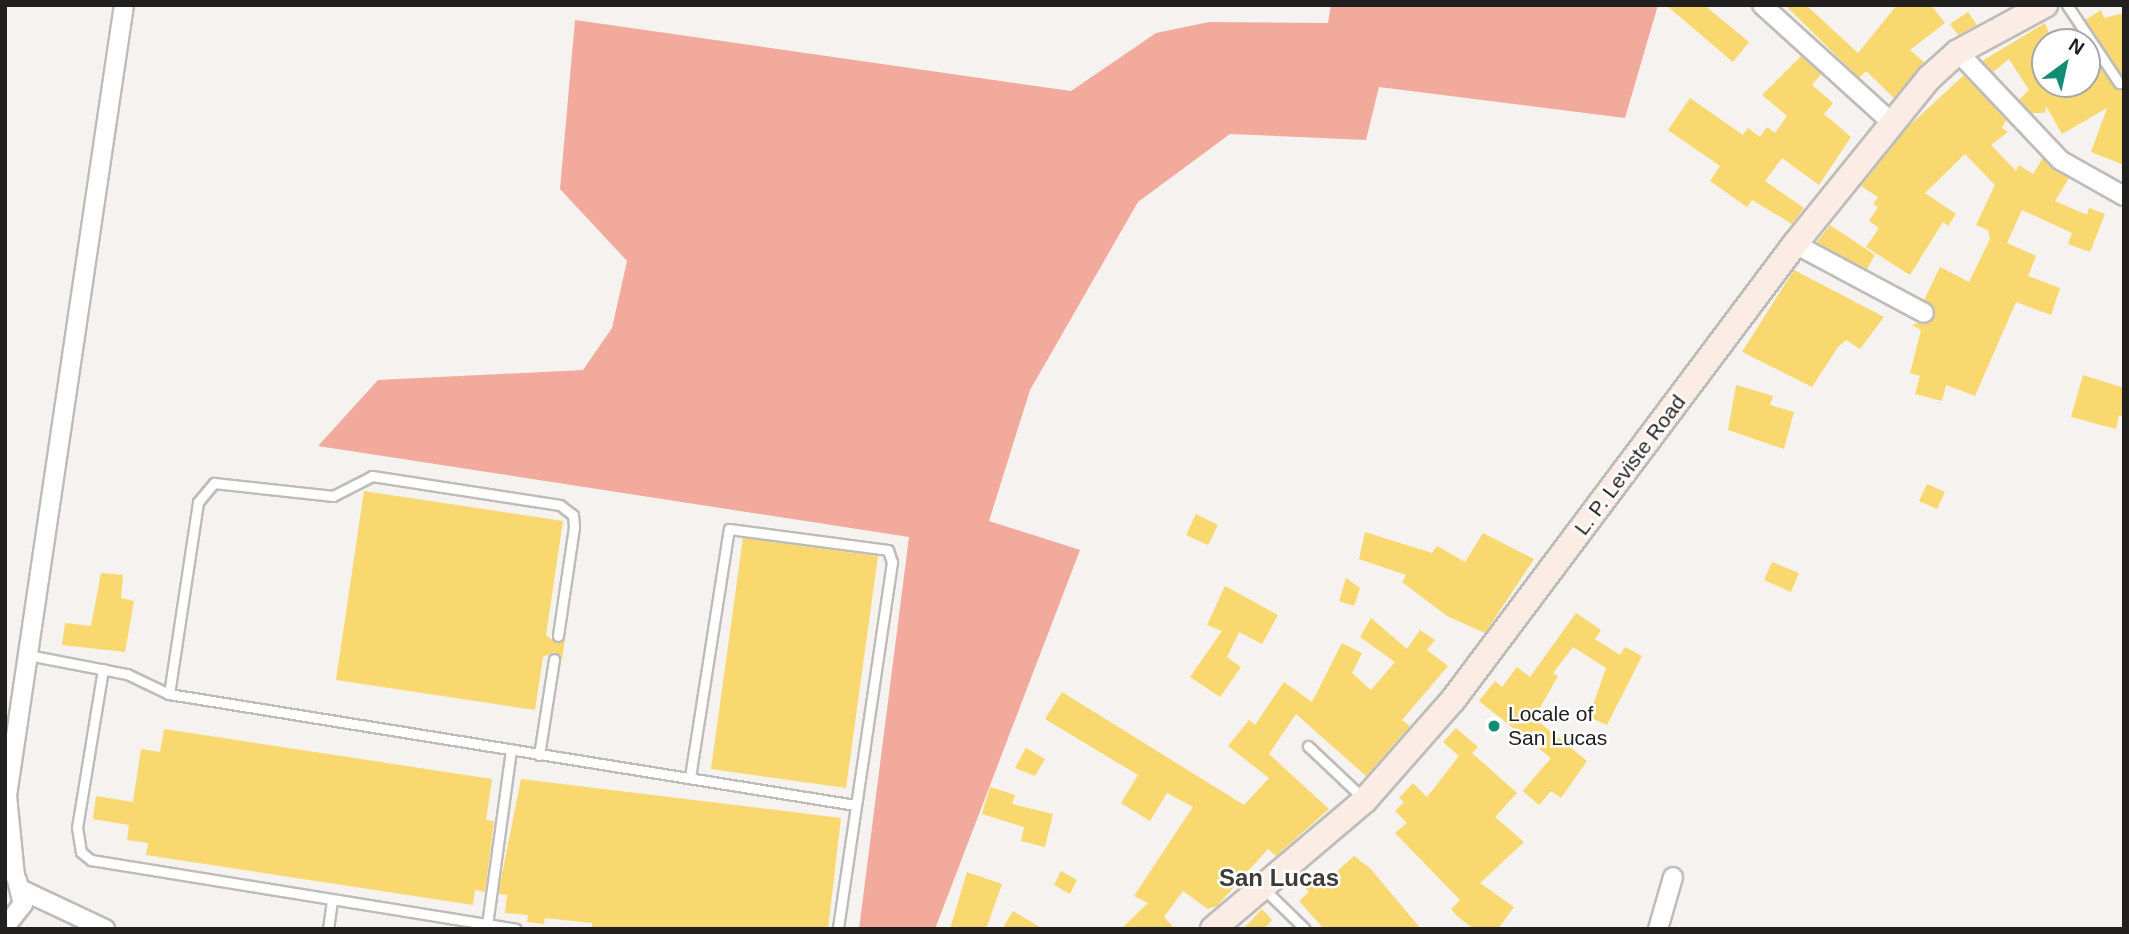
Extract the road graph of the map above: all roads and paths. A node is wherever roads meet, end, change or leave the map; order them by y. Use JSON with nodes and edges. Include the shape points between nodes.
{"nodes":[{"id":1,"x":124,"y":5,"type":"edge"},
{"id":2,"x":1762,"y":5,"type":"edge"},
{"id":3,"x":2045,"y":5,"type":"edge"},
{"id":4,"x":2067,"y":5,"type":"edge"},
{"id":5,"x":1958,"y":52,"type":"junction"},
{"id":6,"x":2119,"y":83,"type":"dead end"},
{"id":7,"x":1891,"y":122,"type":"junction"},
{"id":8,"x":2122,"y":191,"type":"edge"},
{"id":9,"x":1795,"y":244,"type":"junction"},
{"id":10,"x":1924,"y":313,"type":"dead end"},
{"id":11,"x":558,"y":636,"type":"dead end"},
{"id":12,"x":28,"y":655,"type":"junction"},
{"id":13,"x":554,"y":659,"type":"dead end"},
{"id":14,"x":103,"y":669,"type":"junction"},
{"id":15,"x":169,"y":694,"type":"junction"},
{"id":16,"x":12,"y":715,"type":"edge"},
{"id":17,"x":10,"y":743,"type":"edge"},
{"id":18,"x":1308,"y":746,"type":"dead end"},
{"id":19,"x":511,"y":750,"type":"junction"},
{"id":20,"x":539,"y":755,"type":"junction"},
{"id":21,"x":690,"y":777,"type":"junction"},
{"id":22,"x":6,"y":798,"type":"edge"},
{"id":23,"x":1365,"y":800,"type":"junction"},
{"id":24,"x":855,"y":805,"type":"junction"},
{"id":25,"x":1673,"y":877,"type":"dead end"},
{"id":26,"x":14,"y":878,"type":"edge"},
{"id":27,"x":1263,"y":888,"type":"junction"},
{"id":28,"x":332,"y":900,"type":"junction"},
{"id":29,"x":487,"y":925,"type":"junction"},
{"id":30,"x":11,"y":928,"type":"edge"},
{"id":31,"x":97,"y":928,"type":"edge"},
{"id":32,"x":328,"y":929,"type":"edge"},
{"id":33,"x":515,"y":929,"type":"edge"},
{"id":34,"x":838,"y":929,"type":"edge"},
{"id":35,"x":1213,"y":929,"type":"edge"},
{"id":36,"x":1305,"y":929,"type":"edge"},
{"id":37,"x":1658,"y":929,"type":"edge"}],
"edges":[{"from":1,"to":12,"type":"street"},
{"from":2,"to":7,"type":"street"},
{"from":3,"to":5,"type":"main road","name":"L. P. Leviste Road"},
{"from":4,"to":6,"type":"lane"},
{"from":5,"to":7,"type":"main road","name":"L. P. Leviste Road"},
{"from":5,"to":8,"type":"street","via":[[2060,160]]},
{"from":7,"to":9,"type":"main road","name":"L. P. Leviste Road"},
{"from":9,"to":10,"type":"street"},
{"from":9,"to":23,"type":"main road","name":"L. P. Leviste Road","via":[[1453,700]]},
{"from":11,"to":15,"type":"lane","via":[[574,521],[560,505],[372,476],[333,496],[214,483],[198,502]]},
{"from":12,"to":14,"type":"lane"},
{"from":12,"to":16,"type":"street"},
{"from":13,"to":20,"type":"lane"},
{"from":14,"to":15,"type":"lane"},
{"from":14,"to":28,"type":"lane","via":[[77,827],[81,852],[106,866]]},
{"from":15,"to":19,"type":"lane"},
{"from":16,"to":17,"type":"street"},
{"from":17,"to":22,"type":"street"},
{"from":18,"to":23,"type":"lane"},
{"from":19,"to":20,"type":"lane"},
{"from":19,"to":29,"type":"lane"},
{"from":20,"to":21,"type":"lane"},
{"from":21,"to":24,"type":"lane","via":[[710,786]]},
{"from":21,"to":24,"type":"lane","via":[[729,529],[879,546],[892,562]]},
{"from":22,"to":26,"type":"street"},
{"from":23,"to":27,"type":"main road","name":"L. P. Leviste Road"},
{"from":24,"to":34,"type":"lane"},
{"from":25,"to":37,"type":"street"},
{"from":26,"to":30,"type":"street","via":[[20,913]]},
{"from":26,"to":31,"type":"street"},
{"from":27,"to":35,"type":"main road","name":"L. P. Leviste Road"},
{"from":27,"to":36,"type":"lane"},
{"from":28,"to":29,"type":"lane"},
{"from":28,"to":32,"type":"lane"},
{"from":29,"to":33,"type":"lane"}]}
